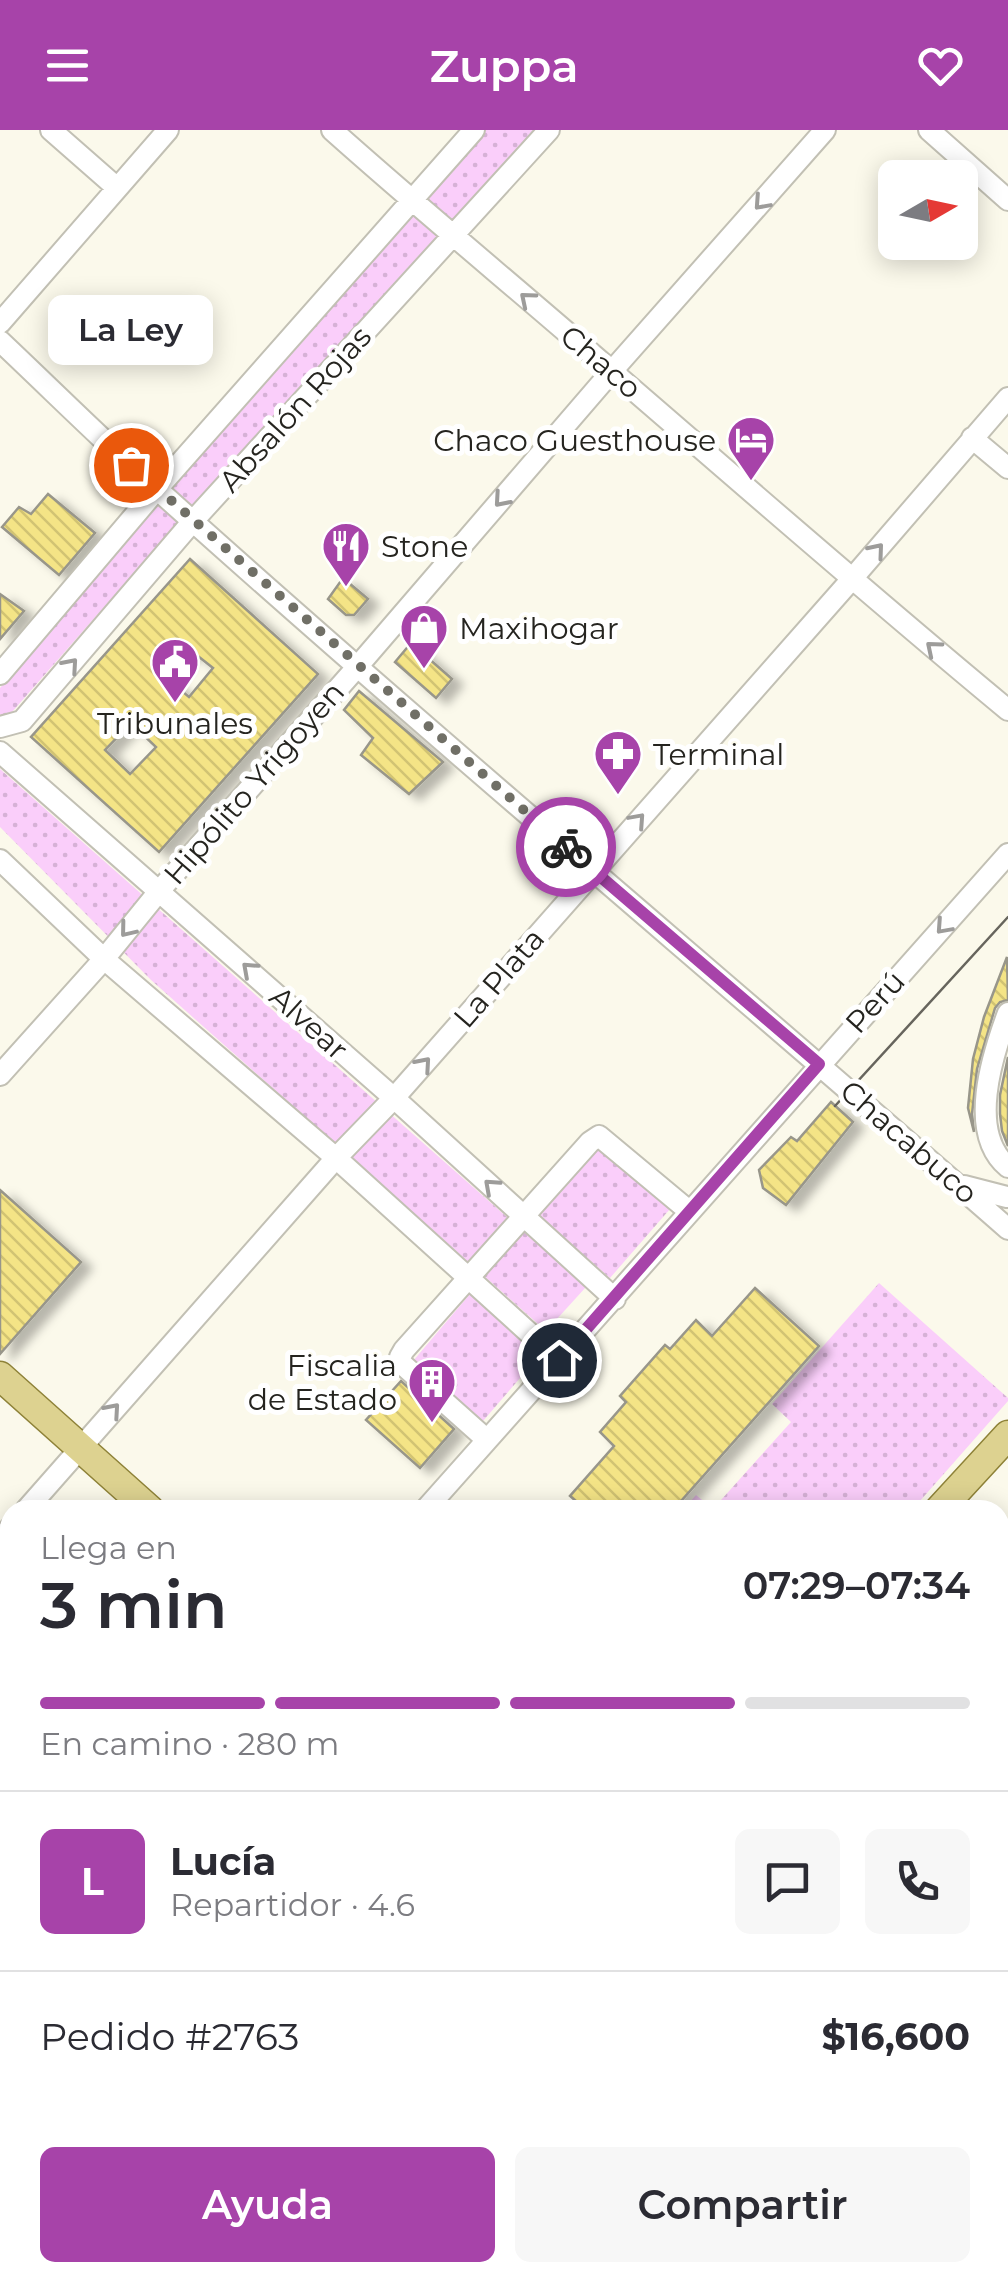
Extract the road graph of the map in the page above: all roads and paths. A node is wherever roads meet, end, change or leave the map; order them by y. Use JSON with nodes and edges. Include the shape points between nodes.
{"nodes":[{"id":1,"x":52,"y":130,"type":"edge"},
{"id":2,"x":168,"y":130,"type":"edge"},
{"id":3,"x":332,"y":130,"type":"edge"},
{"id":4,"x":474,"y":130,"type":"edge"},
{"id":5,"x":549,"y":130,"type":"edge"},
{"id":6,"x":825,"y":130,"type":"edge"},
{"id":7,"x":929,"y":130,"type":"edge"},
{"id":8,"x":116,"y":188,"type":"junction"},
{"id":9,"x":411,"y":200,"type":"junction"},
{"id":10,"x":1008,"y":200,"type":"edge"},
{"id":11,"x":451,"y":236,"type":"junction"},
{"id":12,"x":0,"y":322,"type":"edge"},
{"id":13,"x":0,"y":340,"type":"edge"},
{"id":14,"x":612,"y":371,"type":"junction"},
{"id":15,"x":1008,"y":398,"type":"edge"},
{"id":16,"x":972,"y":438,"type":"junction"},
{"id":17,"x":1008,"y":468,"type":"edge"},
{"id":18,"x":157,"y":490,"type":"junction"},
{"id":19,"x":193,"y":522,"type":"junction"},
{"id":20,"x":851,"y":580,"type":"junction"},
{"id":21,"x":358,"y":666,"type":"junction"},
{"id":22,"x":0,"y":674,"type":"edge"},
{"id":23,"x":1008,"y":710,"type":"edge"},
{"id":24,"x":0,"y":727,"type":"edge"},
{"id":25,"x":0,"y":752,"type":"edge"},
{"id":26,"x":1008,"y":854,"type":"edge"},
{"id":27,"x":0,"y":860,"type":"edge"},
{"id":28,"x":593,"y":871,"type":"junction"},
{"id":29,"x":160,"y":890,"type":"junction"},
{"id":30,"x":104,"y":959,"type":"junction"},
{"id":31,"x":1008,"y":1013,"type":"edge"},
{"id":32,"x":819,"y":1064,"type":"junction"},
{"id":33,"x":0,"y":1075,"type":"edge"},
{"id":34,"x":394,"y":1098,"type":"junction"},
{"id":35,"x":336,"y":1158,"type":"junction"},
{"id":36,"x":1008,"y":1167,"type":"edge"},
{"id":37,"x":957,"y":1184,"type":"junction"},
{"id":38,"x":1007,"y":1196,"type":"edge"},
{"id":39,"x":689,"y":1211,"type":"junction"},
{"id":40,"x":524,"y":1216,"type":"junction"},
{"id":41,"x":1008,"y":1229,"type":"edge"},
{"id":42,"x":469,"y":1278,"type":"junction"},
{"id":43,"x":614,"y":1298,"type":"junction"},
{"id":44,"x":559,"y":1360,"type":"junction"},
{"id":45,"x":0,"y":1376,"type":"edge"},
{"id":46,"x":1008,"y":1435,"type":"edge"},
{"id":47,"x":486,"y":1439,"type":"junction"},
{"id":48,"x":81,"y":1447,"type":"junction"},
{"id":49,"x":35,"y":1500,"type":"edge"},
{"id":50,"x":139,"y":1500,"type":"edge"},
{"id":51,"x":434,"y":1500,"type":"edge"},
{"id":52,"x":948,"y":1500,"type":"edge"}],
"edges":[{"from":1,"to":8,"type":"street"},
{"from":2,"to":8,"type":"street"},
{"from":3,"to":9,"type":"street","name":"Chaco"},
{"from":4,"to":9,"type":"street","name":"Absalón Rojas"},
{"from":5,"to":11,"type":"street","name":"Absalón Rojas"},
{"from":6,"to":14,"type":"street","name":"Hipólito Yrigoyen","one_way":true},
{"from":7,"to":10,"type":"street"},
{"from":8,"to":12,"type":"street"},
{"from":9,"to":11,"type":"street","name":"Chaco"},
{"from":9,"to":18,"type":"street","name":"Absalón Rojas"},
{"from":14,"to":11,"type":"street","name":"Chaco","one_way":true},
{"from":11,"to":19,"type":"street","name":"Absalón Rojas"},
{"from":13,"to":18,"type":"street","name":"Chacabuco"},
{"from":14,"to":20,"type":"street","name":"Chaco"},
{"from":14,"to":21,"type":"street","name":"Hipólito Yrigoyen","one_way":true},
{"from":15,"to":16,"type":"street","name":"La Plata"},
{"from":16,"to":17,"type":"street"},
{"from":20,"to":16,"type":"street","name":"La Plata","one_way":true},
{"from":18,"to":19,"type":"street","name":"Chacabuco"},
{"from":18,"to":22,"type":"street","name":"Absalón Rojas"},
{"from":19,"to":21,"type":"street","name":"Chacabuco"},
{"from":24,"to":19,"type":"street","name":"Absalón Rojas","one_way":true,"via":[[22,721]]},
{"from":23,"to":20,"type":"street","name":"Chaco","one_way":true},
{"from":28,"to":20,"type":"street","name":"La Plata","one_way":true},
{"from":21,"to":28,"type":"street","name":"Chacabuco"},
{"from":21,"to":29,"type":"street","name":"Hipólito Yrigoyen"},
{"from":25,"to":29,"type":"street","name":"Alvear"},
{"from":26,"to":32,"type":"street","name":"Perú","one_way":true},
{"from":27,"to":30,"type":"street"},
{"from":28,"to":32,"type":"street","name":"Chacabuco"},
{"from":34,"to":28,"type":"street","name":"La Plata","one_way":true},
{"from":29,"to":30,"type":"street","name":"Hipólito Yrigoyen","one_way":true},
{"from":34,"to":29,"type":"street","name":"Alvear","one_way":true},
{"from":30,"to":33,"type":"street","name":"Hipólito Yrigoyen"},
{"from":30,"to":35,"type":"street"},
{"from":31,"to":36,"type":"street","via":[[994,1051],[986,1129]]},
{"from":32,"to":37,"type":"street","name":"Chacabuco"},
{"from":32,"to":39,"type":"street","name":"Perú"},
{"from":34,"to":35,"type":"street","name":"La Plata"},
{"from":40,"to":34,"type":"street","name":"Alvear","one_way":true},
{"from":35,"to":42,"type":"street"},
{"from":48,"to":35,"type":"street","name":"La Plata","one_way":true},
{"from":37,"to":38,"type":"street"},
{"from":37,"to":41,"type":"street","name":"Chacabuco"},
{"from":39,"to":40,"type":"street","via":[[599,1136]]},
{"from":39,"to":43,"type":"street","name":"Perú"},
{"from":40,"to":42,"type":"street"},
{"from":40,"to":43,"type":"street","name":"Alvear"},
{"from":42,"to":44,"type":"street"},
{"from":42,"to":47,"type":"street","via":[[400,1357]]},
{"from":43,"to":44,"type":"street","name":"Perú"},
{"from":44,"to":47,"type":"street","name":"Perú"},
{"from":45,"to":48,"type":"main road"},
{"from":46,"to":52,"type":"main road"},
{"from":47,"to":51,"type":"street","name":"Perú"},
{"from":48,"to":49,"type":"street","name":"La Plata"},
{"from":48,"to":50,"type":"main road"}]}
